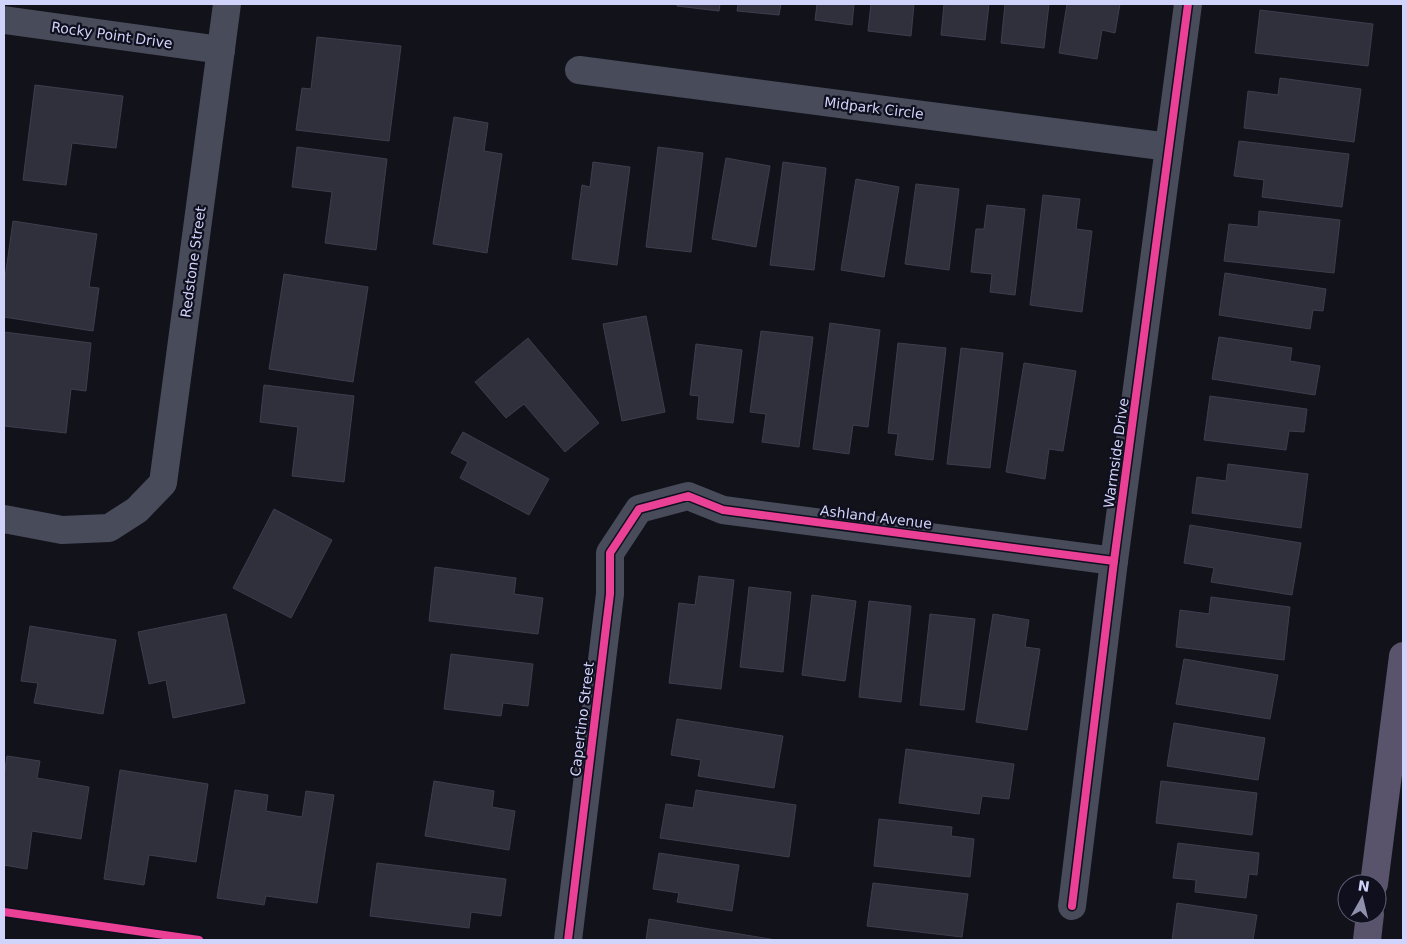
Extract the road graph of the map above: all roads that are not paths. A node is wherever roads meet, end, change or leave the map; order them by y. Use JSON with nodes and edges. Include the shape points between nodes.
{"nodes":[{"id":1,"x":227,"y":4,"type":"edge"},
{"id":2,"x":1188,"y":4,"type":"edge"},
{"id":3,"x":4,"y":20,"type":"edge"},
{"id":4,"x":221,"y":50,"type":"junction"},
{"id":5,"x":579,"y":70,"type":"dead end"},
{"id":6,"x":1169,"y":147,"type":"junction"},
{"id":7,"x":639,"y":509,"type":"joint"},
{"id":8,"x":4,"y":519,"type":"edge"},
{"id":9,"x":1114,"y":561,"type":"junction"},
{"id":10,"x":1403,"y":656,"type":"edge"},
{"id":11,"x":1375,"y":874,"type":"edge"},
{"id":12,"x":1072,"y":906,"type":"dead end"},
{"id":13,"x":1369,"y":924,"type":"edge"},
{"id":14,"x":568,"y":940,"type":"edge"},
{"id":15,"x":1367,"y":940,"type":"edge"}],
"edges":[{"from":1,"to":4,"type":"street","name":"Redstone Street"},
{"from":2,"to":6,"type":"street","name":"Warmside Drive"},
{"from":3,"to":4,"type":"street","name":"Rocky Point Drive"},
{"from":4,"to":8,"type":"street","name":"Redstone Street","via":[[163,483],[137,510],[109,528],[62,530]]},
{"from":5,"to":6,"type":"street","name":"Midpark Circle"},
{"from":6,"to":9,"type":"street","name":"Warmside Drive"},
{"from":7,"to":9,"type":"street","name":"Ashland Avenue","via":[[688,496],[724,510]]},
{"from":7,"to":14,"type":"street","name":"Capertino Street","via":[[610,553],[610,594]]},
{"from":9,"to":12,"type":"street","name":"Warmside Drive"},
{"from":10,"to":11,"type":"main road"},
{"from":13,"to":15,"type":"main road"}]}
